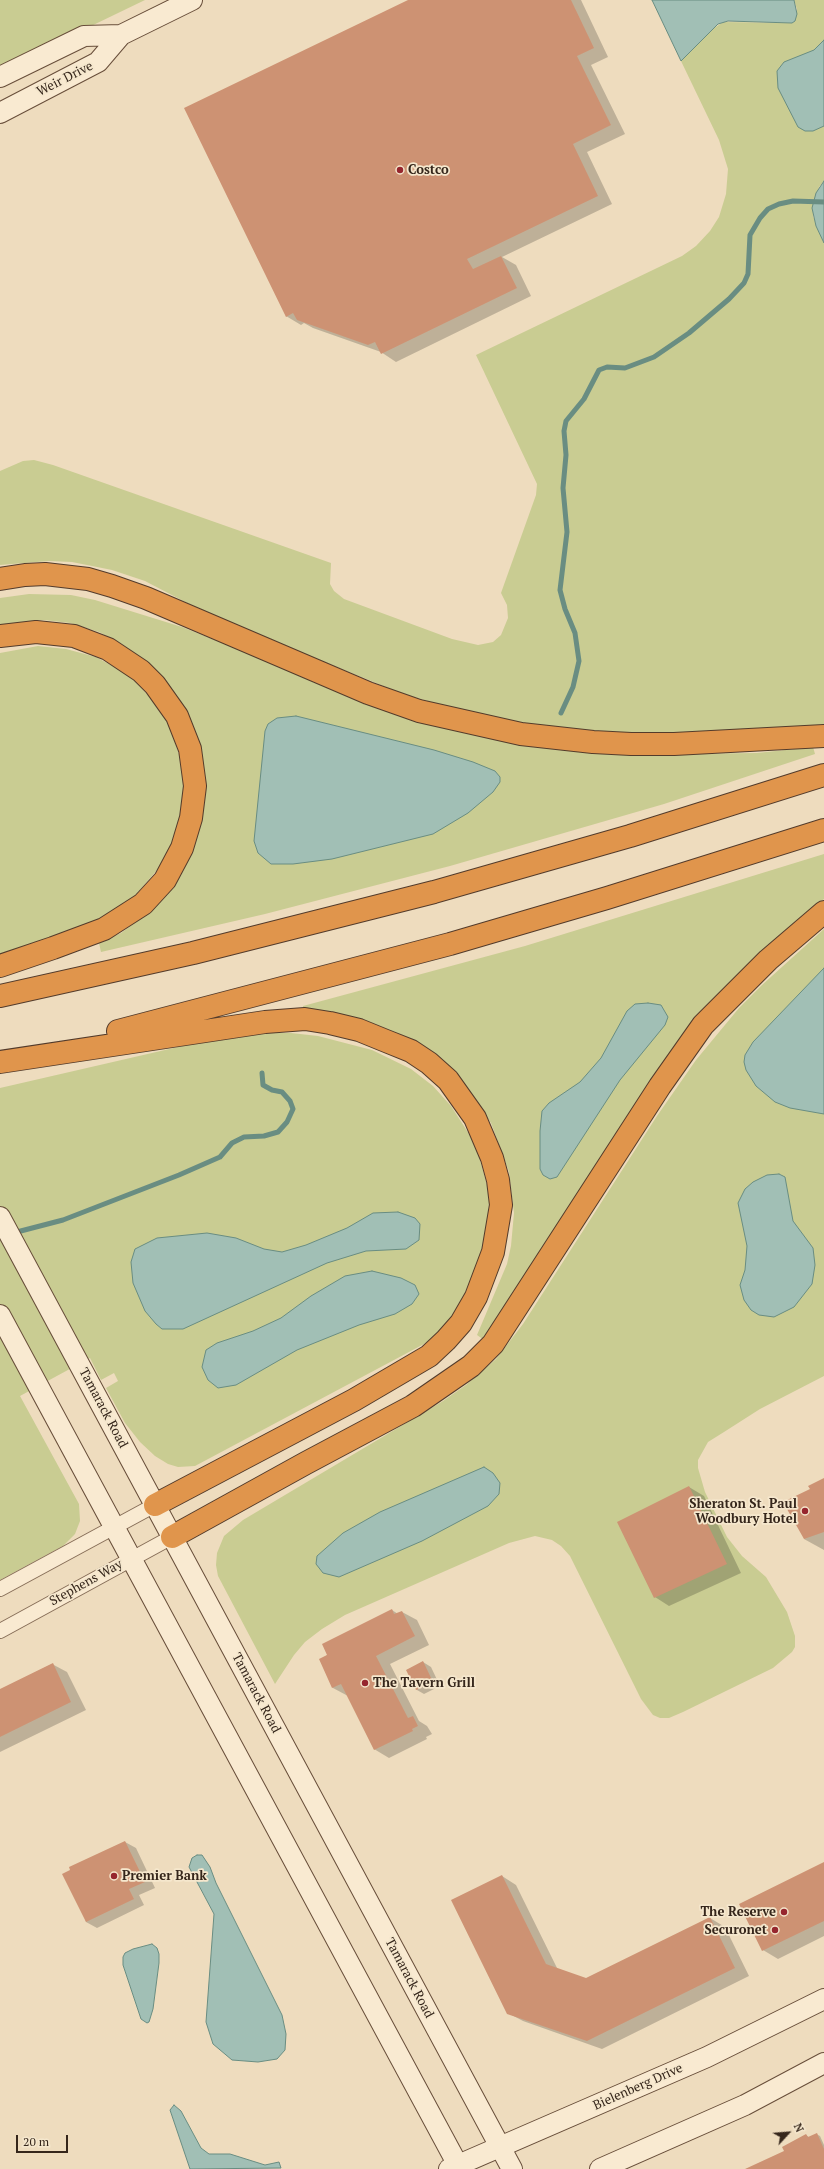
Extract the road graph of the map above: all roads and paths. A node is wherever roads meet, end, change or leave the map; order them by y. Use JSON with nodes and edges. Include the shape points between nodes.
{"nodes":[{"id":1,"x":192,"y":0,"type":"edge"},
{"id":2,"x":121,"y":35,"type":"junction"},
{"id":3,"x":0,"y":77,"type":"edge"},
{"id":4,"x":0,"y":113,"type":"edge"},
{"id":5,"x":0,"y":579,"type":"edge"},
{"id":6,"x":0,"y":636,"type":"edge"},
{"id":7,"x":824,"y":736,"type":"edge"},
{"id":8,"x":824,"y":775,"type":"edge"},
{"id":9,"x":824,"y":830,"type":"edge"},
{"id":10,"x":824,"y":912,"type":"edge"},
{"id":11,"x":0,"y":966,"type":"edge"},
{"id":12,"x":0,"y":996,"type":"edge"},
{"id":13,"x":0,"y":1061,"type":"edge"},
{"id":14,"x":0,"y":1217,"type":"edge"},
{"id":15,"x":0,"y":1315,"type":"edge"},
{"id":16,"x":155,"y":1505,"type":"junction"},
{"id":17,"x":113,"y":1526,"type":"junction"},
{"id":18,"x":172,"y":1537,"type":"junction"},
{"id":19,"x":130,"y":1559,"type":"junction"},
{"id":20,"x":0,"y":1589,"type":"edge"},
{"id":21,"x":0,"y":1630,"type":"edge"},
{"id":22,"x":824,"y":1999,"type":"edge"},
{"id":23,"x":824,"y":2063,"type":"edge"},
{"id":24,"x":501,"y":2147,"type":"junction"},
{"id":25,"x":456,"y":2168,"type":"edge"},
{"id":26,"x":512,"y":2169,"type":"edge"},
{"id":27,"x":600,"y":2169,"type":"edge"}],
"edges":[{"from":1,"to":2,"type":"street","name":"Weir Drive"},
{"from":2,"to":3,"type":"street","name":"Weir Drive","via":[[84,36]]},
{"from":2,"to":4,"type":"street","name":"Weir Drive","via":[[98,62]]},
{"from":5,"to":7,"type":"highway","via":[[46,574],[88,579],[112,586],[146,598],[368,693],[419,711],[521,734],[631,744],[681,744]]},
{"from":6,"to":11,"type":"highway","via":[[36,632],[74,636],[108,649],[141,671],[155,685],[177,716],[190,749],[194,786],[191,818],[182,848],[165,880],[143,904],[104,929]]},
{"from":8,"to":12,"type":"highway","via":[[630,836],[434,892],[201,951]]},
{"from":9,"to":13,"type":"highway","via":[[600,900],[412,954],[221,1006]]},
{"from":10,"to":18,"type":"highway","via":[[762,965],[703,1025],[680,1055],[493,1344],[471,1366],[413,1406]]},
{"from":13,"to":16,"type":"highway","via":[[265,1022],[305,1019],[330,1023],[411,1051],[430,1063],[448,1080],[475,1118],[492,1158],[501,1205],[493,1252],[476,1297],[461,1323],[446,1340],[429,1356],[354,1400]]},
{"from":14,"to":16,"type":"street","name":"Tamarack Road"},
{"from":15,"to":17,"type":"street"},
{"from":16,"to":17,"type":"street"},
{"from":16,"to":18,"type":"street","name":"Tamarack Road"},
{"from":17,"to":19,"type":"street"},
{"from":17,"to":20,"type":"street"},
{"from":18,"to":19,"type":"street","name":"Stephens Way"},
{"from":18,"to":24,"type":"street","name":"Tamarack Road"},
{"from":19,"to":21,"type":"street","name":"Stephens Way"},
{"from":19,"to":25,"type":"street"},
{"from":22,"to":24,"type":"street","name":"Bielenberg Drive","via":[[707,2057]]},
{"from":23,"to":27,"type":"street","via":[[745,2105]]},
{"from":24,"to":25,"type":"street","name":"Bielenberg Drive"},
{"from":24,"to":26,"type":"street","name":"Tamarack Road"}]}
